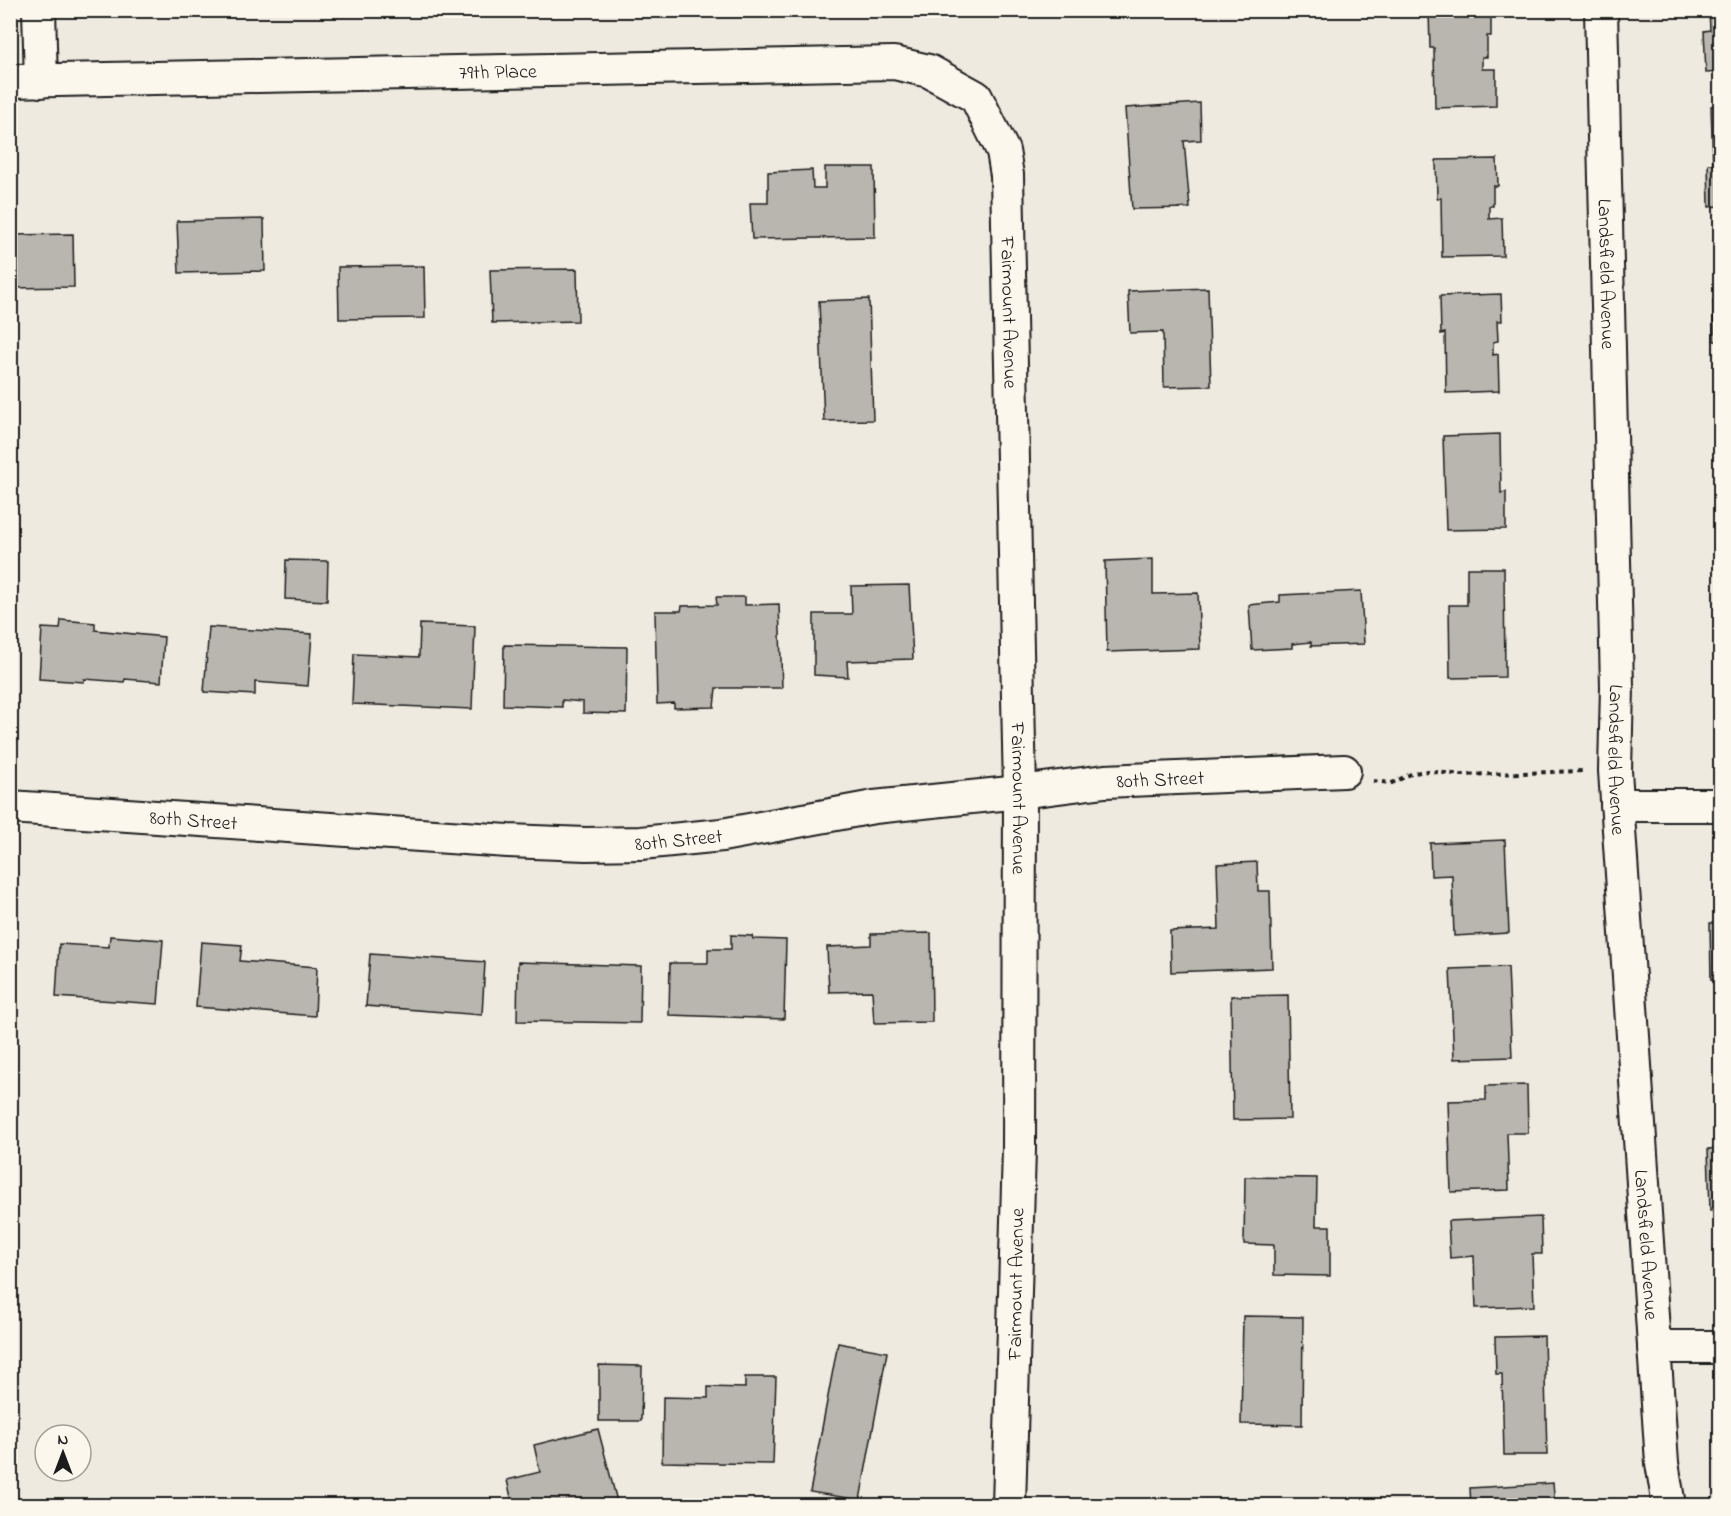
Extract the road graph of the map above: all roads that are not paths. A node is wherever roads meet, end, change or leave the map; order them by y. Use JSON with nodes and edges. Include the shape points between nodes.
{"nodes":[{"id":1,"x":39,"y":10,"type":"edge"},
{"id":2,"x":1601,"y":10,"type":"edge"},
{"id":3,"x":26,"y":81,"type":"edge"},
{"id":4,"x":976,"y":97,"type":"joint"},
{"id":5,"x":1344,"y":771,"type":"road end"},
{"id":6,"x":1020,"y":792,"type":"junction"},
{"id":7,"x":1617,"y":805,"type":"junction"},
{"id":8,"x":1720,"y":805,"type":"edge"},
{"id":9,"x":10,"y":807,"type":"edge"},
{"id":10,"x":1654,"y":1347,"type":"junction"},
{"id":11,"x":1720,"y":1347,"type":"edge"},
{"id":12,"x":1010,"y":1506,"type":"edge"},
{"id":13,"x":1670,"y":1506,"type":"edge"}],
"edges":[{"from":1,"to":3,"type":"street"},
{"from":2,"to":7,"type":"street","name":"Landsfield Avenue"},
{"from":3,"to":4,"type":"street","name":"79th Place","via":[[894,63],[929,71]]},
{"from":4,"to":6,"type":"street","name":"Fairmount Avenue","via":[[1003,151],[1006,175]]},
{"from":5,"to":6,"type":"street","name":"80th Street","via":[[1105,781]]},
{"from":6,"to":9,"type":"street","name":"80th Street","via":[[874,807],[722,835],[586,844],[508,842]]},
{"from":6,"to":12,"type":"street","name":"Fairmount Avenue","via":[[1019,1149]]},
{"from":7,"to":8,"type":"street"},
{"from":7,"to":10,"type":"street","name":"Landsfield Avenue"},
{"from":10,"to":11,"type":"street"},
{"from":10,"to":13,"type":"street","name":"Landsfield Avenue","via":[[1662,1463]]}]}
